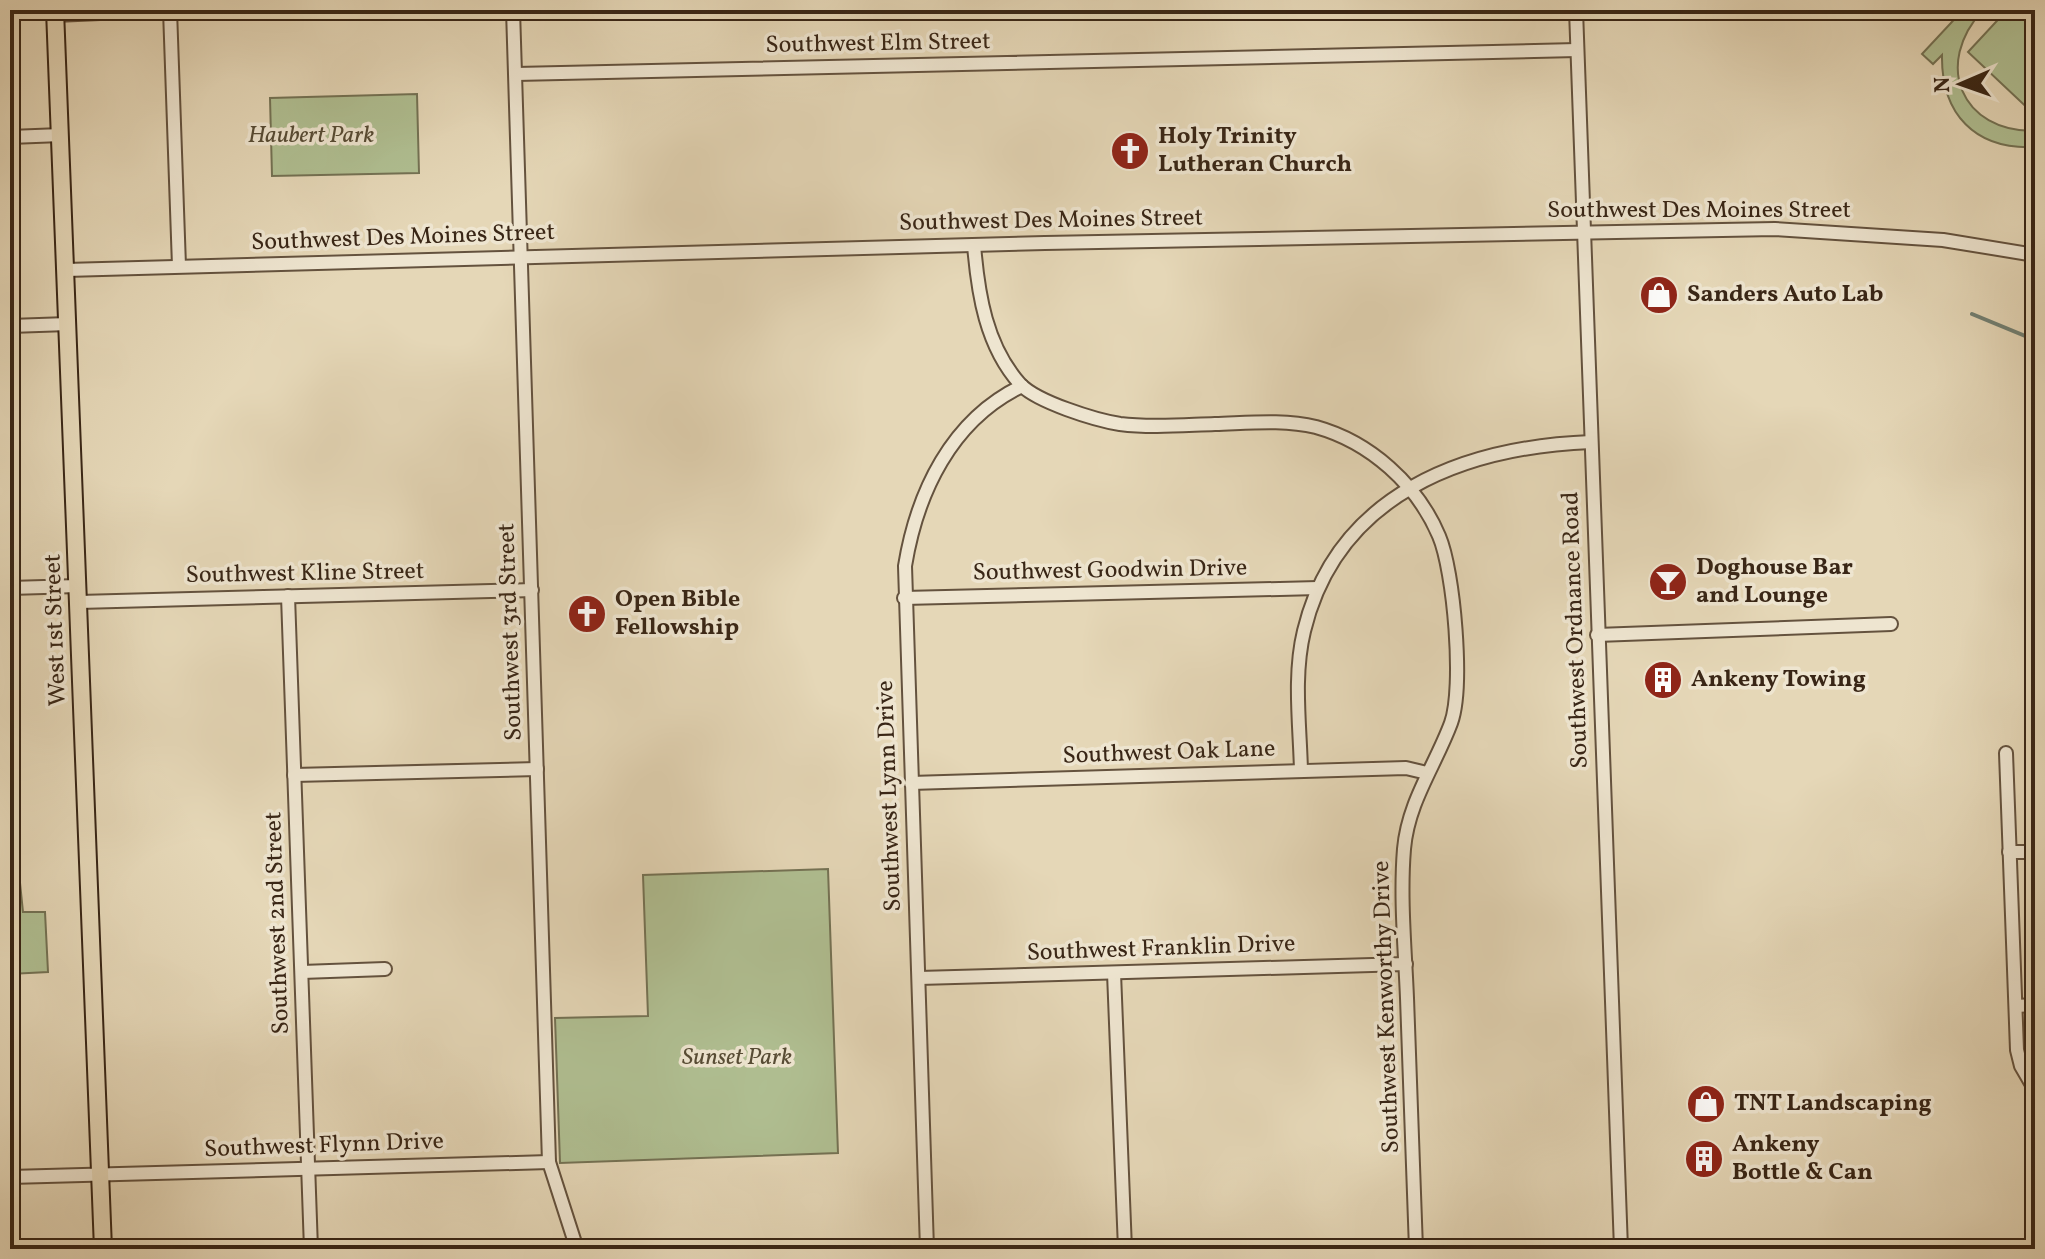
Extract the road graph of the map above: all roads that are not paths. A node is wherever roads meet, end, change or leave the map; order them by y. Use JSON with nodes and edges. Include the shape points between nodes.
{"nodes":[{"id":1,"x":169,"y":10,"type":"edge"},
{"id":2,"x":513,"y":10,"type":"edge"},
{"id":3,"x":1576,"y":10,"type":"edge"},
{"id":4,"x":55,"y":12,"type":"edge"},
{"id":5,"x":1577,"y":50,"type":"junction"},
{"id":6,"x":516,"y":74,"type":"junction"},
{"id":7,"x":61,"y":135,"type":"junction"},
{"id":8,"x":10,"y":137,"type":"edge"},
{"id":9,"x":1584,"y":231,"type":"junction"},
{"id":10,"x":974,"y":245,"type":"junction"},
{"id":11,"x":2035,"y":255,"type":"edge"},
{"id":12,"x":521,"y":256,"type":"junction"},
{"id":13,"x":179,"y":266,"type":"junction"},
{"id":14,"x":66,"y":270,"type":"junction"},
{"id":15,"x":68,"y":324,"type":"junction"},
{"id":16,"x":10,"y":326,"type":"edge"},
{"id":17,"x":1022,"y":386,"type":"junction"},
{"id":18,"x":1591,"y":442,"type":"junction"},
{"id":19,"x":1410,"y":489,"type":"junction"},
{"id":20,"x":10,"y":588,"type":"edge"},
{"id":21,"x":1318,"y":588,"type":"junction"},
{"id":22,"x":532,"y":590,"type":"junction"},
{"id":23,"x":78,"y":594,"type":"junction"},
{"id":24,"x":288,"y":596,"type":"junction"},
{"id":25,"x":904,"y":598,"type":"junction"},
{"id":26,"x":1891,"y":624,"type":"dead end"},
{"id":27,"x":1597,"y":635,"type":"junction"},
{"id":28,"x":2006,"y":753,"type":"dead end"},
{"id":29,"x":537,"y":769,"type":"junction"},
{"id":30,"x":1301,"y":771,"type":"junction"},
{"id":31,"x":1427,"y":773,"type":"junction"},
{"id":32,"x":294,"y":775,"type":"junction"},
{"id":33,"x":911,"y":783,"type":"junction"},
{"id":34,"x":2009,"y":852,"type":"junction"},
{"id":35,"x":2035,"y":852,"type":"edge"},
{"id":36,"x":1406,"y":964,"type":"junction"},
{"id":37,"x":385,"y":969,"type":"dead end"},
{"id":38,"x":302,"y":972,"type":"junction"},
{"id":39,"x":1114,"y":973,"type":"junction"},
{"id":40,"x":919,"y":978,"type":"junction"},
{"id":41,"x":2035,"y":1005,"type":"edge"},
{"id":42,"x":2016,"y":1006,"type":"junction"},
{"id":43,"x":2035,"y":1090,"type":"edge"},
{"id":44,"x":549,"y":1162,"type":"junction"},
{"id":45,"x":309,"y":1168,"type":"junction"},
{"id":46,"x":100,"y":1174,"type":"junction"},
{"id":47,"x":10,"y":1177,"type":"edge"},
{"id":48,"x":103,"y":1249,"type":"edge"},
{"id":49,"x":311,"y":1249,"type":"edge"},
{"id":50,"x":577,"y":1249,"type":"edge"},
{"id":51,"x":927,"y":1249,"type":"edge"},
{"id":52,"x":1125,"y":1249,"type":"edge"},
{"id":53,"x":1416,"y":1249,"type":"edge"},
{"id":54,"x":1621,"y":1249,"type":"edge"}],
"edges":[{"from":1,"to":4,"type":"street"},
{"from":1,"to":13,"type":"street"},
{"from":2,"to":6,"type":"street","name":"Southwest 3rd Street"},
{"from":3,"to":5,"type":"street","name":"Southwest Ordnance Road"},
{"from":4,"to":7,"type":"main road","name":"West 1st Street"},
{"from":5,"to":6,"type":"street","name":"Southwest Elm Street"},
{"from":5,"to":9,"type":"street","name":"Southwest Ordnance Road"},
{"from":6,"to":12,"type":"street","name":"Southwest 3rd Street"},
{"from":7,"to":8,"type":"street"},
{"from":7,"to":14,"type":"main road","name":"West 1st Street"},
{"from":9,"to":10,"type":"street","name":"Southwest Des Moines Street"},
{"from":9,"to":11,"type":"street","name":"Southwest Des Moines Street","via":[[1790,230],[1943,240]]},
{"from":9,"to":18,"type":"street","name":"Southwest Ordnance Road"},
{"from":10,"to":12,"type":"street","name":"Southwest Des Moines Street"},
{"from":10,"to":17,"type":"street","name":"Southwest Kenworthy Drive","via":[[984,315],[996,347]]},
{"from":12,"to":13,"type":"street","name":"Southwest Des Moines Street"},
{"from":12,"to":22,"type":"street","name":"Southwest 3rd Street"},
{"from":13,"to":14,"type":"street","name":"Southwest Des Moines Street"},
{"from":14,"to":15,"type":"main road","name":"West 1st Street"},
{"from":15,"to":16,"type":"street"},
{"from":15,"to":23,"type":"main road","name":"West 1st Street"},
{"from":17,"to":19,"type":"street","name":"Southwest Kenworthy Drive","via":[[1082,416],[1122,424],[1316,427],[1379,457]]},
{"from":17,"to":25,"type":"street","name":"Southwest Lynn Drive","via":[[1004,394],[964,431],[926,485],[909,539]]},
{"from":18,"to":19,"type":"street","via":[[1480,457]]},
{"from":18,"to":27,"type":"street","name":"Southwest Ordnance Road"},
{"from":19,"to":21,"type":"street","via":[[1357,530]]},
{"from":19,"to":31,"type":"street","name":"Southwest Kenworthy Drive","via":[[1440,537],[1452,590],[1457,689],[1453,718]]},
{"from":20,"to":23,"type":"street","name":"Southwest Kline Street"},
{"from":21,"to":25,"type":"street","name":"Southwest Goodwin Drive"},
{"from":21,"to":30,"type":"street","via":[[1300,653]]},
{"from":22,"to":24,"type":"street","name":"Southwest Kline Street"},
{"from":22,"to":29,"type":"street","name":"Southwest 3rd Street"},
{"from":23,"to":24,"type":"street","name":"Southwest Kline Street"},
{"from":23,"to":46,"type":"main road","name":"West 1st Street"},
{"from":24,"to":32,"type":"street","name":"Southwest 2nd Street"},
{"from":25,"to":33,"type":"street","name":"Southwest Lynn Drive"},
{"from":26,"to":27,"type":"street"},
{"from":27,"to":54,"type":"street","name":"Southwest Ordnance Road"},
{"from":28,"to":34,"type":"street"},
{"from":29,"to":32,"type":"street"},
{"from":29,"to":44,"type":"street","name":"Southwest 3rd Street"},
{"from":30,"to":31,"type":"street","name":"Southwest Oak Lane","via":[[1406,768]]},
{"from":30,"to":33,"type":"street","name":"Southwest Oak Lane"},
{"from":31,"to":36,"type":"street","name":"Southwest Kenworthy Drive","via":[[1404,846]]},
{"from":32,"to":38,"type":"street","name":"Southwest 2nd Street"},
{"from":33,"to":40,"type":"street","name":"Southwest Lynn Drive"},
{"from":34,"to":35,"type":"street"},
{"from":34,"to":42,"type":"street"},
{"from":36,"to":39,"type":"street","name":"Southwest Franklin Drive"},
{"from":36,"to":53,"type":"street","name":"Southwest Kenworthy Drive"},
{"from":37,"to":38,"type":"street"},
{"from":38,"to":45,"type":"street","name":"Southwest 2nd Street"},
{"from":39,"to":40,"type":"street","name":"Southwest Franklin Drive"},
{"from":39,"to":52,"type":"street"},
{"from":40,"to":51,"type":"street","name":"Southwest Lynn Drive"},
{"from":41,"to":42,"type":"street"},
{"from":42,"to":43,"type":"street","via":[[2019,1058]]},
{"from":44,"to":45,"type":"street","name":"Southwest Flynn Drive"},
{"from":44,"to":50,"type":"street","name":"Southwest 3rd Street"},
{"from":45,"to":46,"type":"street","name":"Southwest Flynn Drive"},
{"from":45,"to":49,"type":"street","name":"Southwest 2nd Street"},
{"from":46,"to":47,"type":"street","name":"Southwest Flynn Drive"},
{"from":46,"to":48,"type":"main road","name":"West 1st Street"}]}
